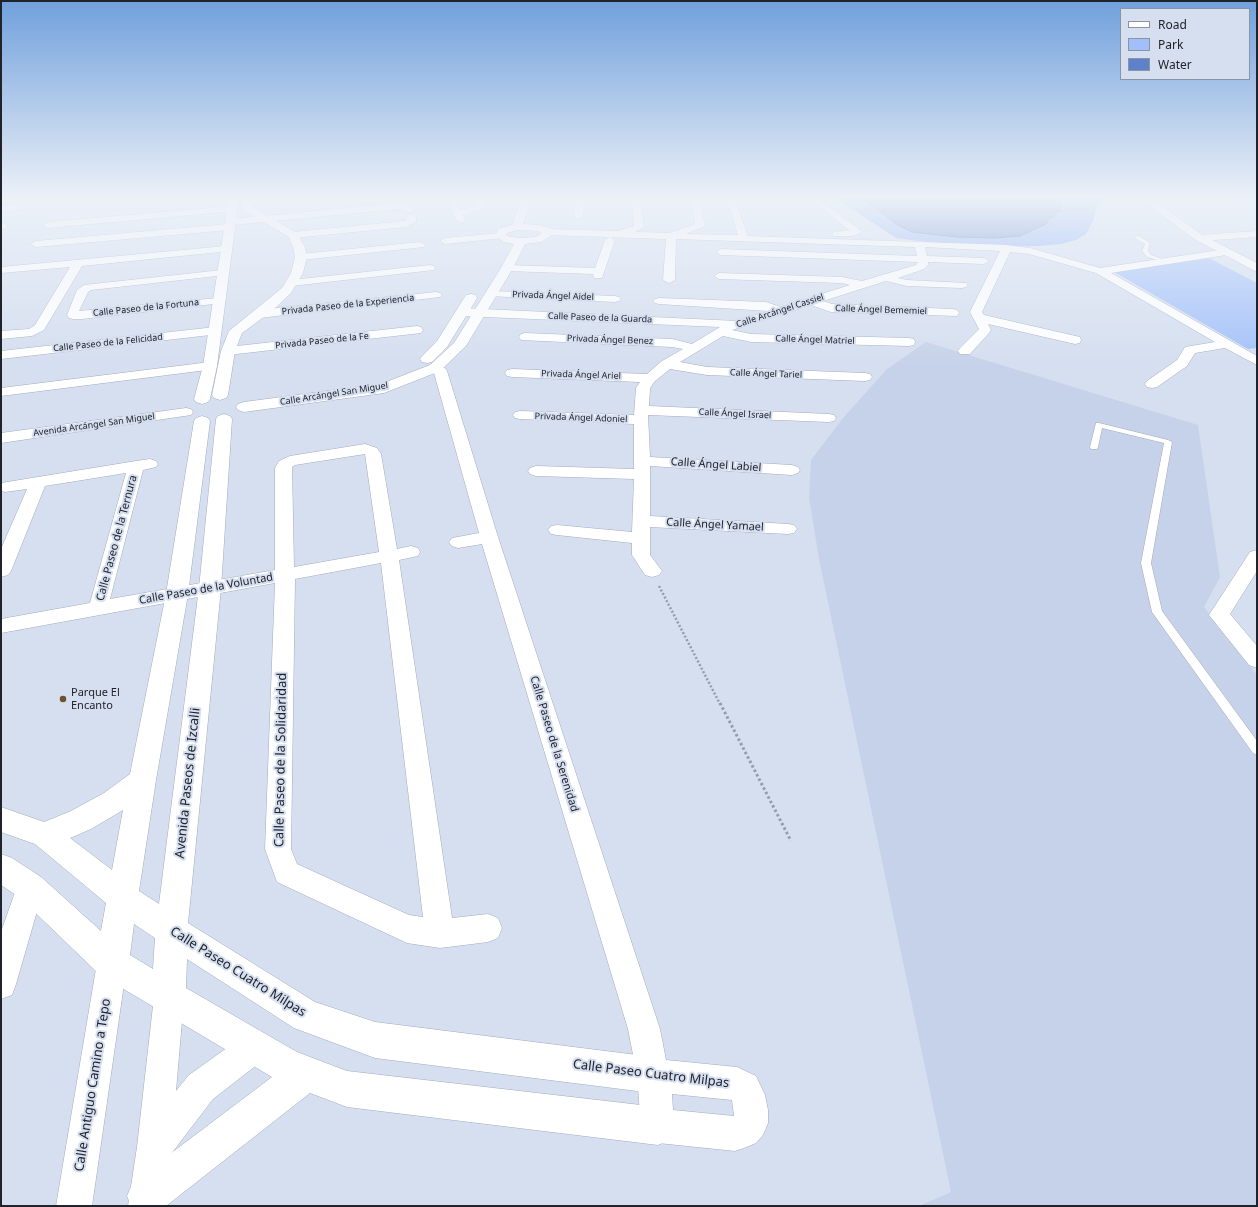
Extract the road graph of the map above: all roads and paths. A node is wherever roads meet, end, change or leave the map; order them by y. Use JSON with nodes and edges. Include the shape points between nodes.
{"nodes":[{"id":1,"x":177,"y":253,"type":"edge"},
{"id":2,"x":225,"y":253,"type":"edge"},
{"id":3,"x":300,"y":253,"type":"edge"},
{"id":4,"x":337,"y":253,"type":"edge"},
{"id":5,"x":509,"y":253,"type":"edge"},
{"id":6,"x":607,"y":253,"type":"edge"},
{"id":7,"x":670,"y":253,"type":"edge"},
{"id":8,"x":759,"y":253,"type":"edge"},
{"id":9,"x":921,"y":253,"type":"edge"},
{"id":10,"x":1004,"y":253,"type":"edge"},
{"id":11,"x":1038,"y":253,"type":"edge"},
{"id":12,"x":1147,"y":253,"type":"edge"},
{"id":13,"x":1218,"y":253,"type":"edge"},
{"id":14,"x":1229,"y":253,"type":"edge"},
{"id":15,"x":301,"y":257,"type":"junction"},
{"id":16,"x":923,"y":259,"type":"junction"},
{"id":17,"x":984,"y":261,"type":"dead end"},
{"id":18,"x":78,"y":262,"type":"junction"},
{"id":19,"x":1162,"y":262,"type":"junction"},
{"id":20,"x":430,"y":268,"type":"dead end"},
{"id":21,"x":507,"y":268,"type":"junction"},
{"id":22,"x":1257,"y":268,"type":"edge"},
{"id":23,"x":1,"y":270,"type":"edge"},
{"id":24,"x":1100,"y":271,"type":"junction"},
{"id":25,"x":222,"y":273,"type":"junction"},
{"id":26,"x":720,"y":276,"type":"dead end"},
{"id":27,"x":889,"y":278,"type":"junction"},
{"id":28,"x":669,"y":280,"type":"dead end"},
{"id":29,"x":291,"y":283,"type":"junction"},
{"id":30,"x":863,"y":285,"type":"junction"},
{"id":31,"x":962,"y":285,"type":"dead end"},
{"id":32,"x":479,"y":286,"type":"dead end"},
{"id":33,"x":492,"y":294,"type":"junction"},
{"id":34,"x":436,"y":295,"type":"dead end"},
{"id":35,"x":615,"y":299,"type":"dead end"},
{"id":36,"x":659,"y":300,"type":"dead end"},
{"id":37,"x":218,"y":301,"type":"junction"},
{"id":38,"x":810,"y":301,"type":"junction"},
{"id":39,"x":781,"y":311,"type":"junction"},
{"id":40,"x":462,"y":312,"type":"junction"},
{"id":41,"x":479,"y":313,"type":"junction"},
{"id":42,"x":953,"y":313,"type":"dead end"},
{"id":43,"x":259,"y":314,"type":"junction"},
{"id":44,"x":979,"y":318,"type":"junction"},
{"id":45,"x":738,"y":324,"type":"junction"},
{"id":46,"x":216,"y":325,"type":"junction"},
{"id":47,"x":417,"y":330,"type":"dead end"},
{"id":48,"x":722,"y":332,"type":"junction"},
{"id":49,"x":1,"y":335,"type":"edge"},
{"id":50,"x":525,"y":337,"type":"dead end"},
{"id":51,"x":1075,"y":340,"type":"dead end"},
{"id":52,"x":909,"y":342,"type":"dead end"},
{"id":53,"x":1228,"y":344,"type":"junction"},
{"id":54,"x":695,"y":348,"type":"junction"},
{"id":55,"x":228,"y":351,"type":"junction"},
{"id":56,"x":965,"y":351,"type":"dead end"},
{"id":57,"x":1250,"y":353,"type":"edge"},
{"id":58,"x":1,"y":355,"type":"edge"},
{"id":59,"x":1257,"y":361,"type":"edge"},
{"id":60,"x":667,"y":364,"type":"junction"},
{"id":61,"x":210,"y":366,"type":"junction"},
{"id":62,"x":435,"y":368,"type":"junction"},
{"id":63,"x":512,"y":373,"type":"dead end"},
{"id":64,"x":865,"y":377,"type":"dead end"},
{"id":65,"x":650,"y":378,"type":"junction"},
{"id":66,"x":1152,"y":384,"type":"dead end"},
{"id":67,"x":1,"y":392,"type":"edge"},
{"id":68,"x":217,"y":408,"type":"junction"},
{"id":69,"x":520,"y":415,"type":"dead end"},
{"id":70,"x":641,"y":415,"type":"junction"},
{"id":71,"x":830,"y":418,"type":"dead end"},
{"id":72,"x":1,"y":438,"type":"edge"},
{"id":73,"x":1094,"y":447,"type":"dead end"},
{"id":74,"x":642,"y":467,"type":"junction"},
{"id":75,"x":792,"y":470,"type":"dead end"},
{"id":76,"x":536,"y":471,"type":"dead end"},
{"id":77,"x":38,"y":482,"type":"junction"},
{"id":78,"x":5,"y":487,"type":"dead end"},
{"id":79,"x":788,"y":529,"type":"dead end"},
{"id":80,"x":557,"y":530,"type":"dead end"},
{"id":81,"x":641,"y":530,"type":"junction"},
{"id":82,"x":400,"y":554,"type":"junction"},
{"id":83,"x":1257,"y":556,"type":"edge"},
{"id":84,"x":1,"y":571,"type":"edge"},
{"id":85,"x":652,"y":571,"type":"joint"},
{"id":86,"x":285,"y":575,"type":"junction"},
{"id":87,"x":210,"y":588,"type":"junction"},
{"id":88,"x":177,"y":594,"type":"junction"},
{"id":89,"x":98,"y":609,"type":"junction"},
{"id":90,"x":1,"y":626,"type":"edge"},
{"id":91,"x":1257,"y":660,"type":"edge"},
{"id":92,"x":1257,"y":750,"type":"edge"},
{"id":93,"x":142,"y":780,"type":"junction"},
{"id":94,"x":1,"y":819,"type":"edge"},
{"id":95,"x":45,"y":835,"type":"junction"},
{"id":96,"x":791,"y":842,"type":"dead end"},
{"id":97,"x":1,"y":868,"type":"edge"},
{"id":98,"x":30,"y":886,"type":"junction"},
{"id":99,"x":122,"y":897,"type":"junction"},
{"id":100,"x":488,"y":928,"type":"dead end"},
{"id":101,"x":171,"y":931,"type":"junction"},
{"id":102,"x":440,"y":934,"type":"junction"},
{"id":103,"x":112,"y":963,"type":"junction"},
{"id":104,"x":1,"y":984,"type":"edge"},
{"id":105,"x":168,"y":997,"type":"junction"},
{"id":106,"x":256,"y":1046,"type":"junction"},
{"id":107,"x":307,"y":1073,"type":"junction"},
{"id":108,"x":653,"y":1075,"type":"junction"},
{"id":109,"x":658,"y":1126,"type":"junction"},
{"id":110,"x":154,"y":1147,"type":"junction"},
{"id":111,"x":147,"y":1201,"type":"edge"},
{"id":112,"x":74,"y":1206,"type":"edge"}],
"edges":[{"from":1,"to":18,"type":"street"},
{"from":2,"to":25,"type":"street","name":"Avenida Paseos de Izcalli"},
{"from":3,"to":15,"type":"street"},
{"from":4,"to":15,"type":"street"},
{"from":5,"to":21,"type":"street","name":"Calle Arcángel San Miguel"},
{"from":6,"to":21,"type":"street","via":[[598,274]]},
{"from":7,"to":28,"type":"street"},
{"from":8,"to":16,"type":"street"},
{"from":9,"to":16,"type":"street"},
{"from":10,"to":44,"type":"street","via":[[976,312]]},
{"from":11,"to":24,"type":"street"},
{"from":12,"to":19,"type":"lane"},
{"from":13,"to":19,"type":"street"},
{"from":14,"to":22,"type":"street"},
{"from":15,"to":29,"type":"street","name":"Avenida Paseos de Izcalli"},
{"from":16,"to":17,"type":"street"},
{"from":16,"to":27,"type":"street","name":"Calle Arcángel Cassiel","via":[[920,267]]},
{"from":18,"to":23,"type":"street"},
{"from":18,"to":49,"type":"street","via":[[40,327],[32,332]]},
{"from":19,"to":24,"type":"street"},
{"from":20,"to":29,"type":"street"},
{"from":21,"to":33,"type":"street","name":"Calle Arcángel San Miguel"},
{"from":24,"to":53,"type":"street"},
{"from":25,"to":37,"type":"street","name":"Avenida Paseos de Izcalli"},
{"from":25,"to":37,"type":"street","name":"Calle Paseo de la Fortuna","via":[[88,287],[83,290],[73,312],[74,315]]},
{"from":26,"to":30,"type":"street","via":[[848,280]]},
{"from":27,"to":30,"type":"street","name":"Calle Arcángel Cassiel"},
{"from":27,"to":31,"type":"street","via":[[907,283]]},
{"from":29,"to":43,"type":"street","name":"Avenida Paseos de Izcalli","via":[[287,290]]},
{"from":30,"to":38,"type":"street","name":"Calle Arcángel Cassiel"},
{"from":32,"to":40,"type":"street","name":"Calle Arcángel San Miguel"},
{"from":33,"to":35,"type":"street","name":"Privada Ángel Aidel"},
{"from":33,"to":41,"type":"street","name":"Calle Arcángel San Miguel"},
{"from":34,"to":43,"type":"street","name":"Privada Paseo de la Experiencia"},
{"from":36,"to":39,"type":"street","via":[[766,306]]},
{"from":37,"to":46,"type":"street","name":"Avenida Paseos de Izcalli"},
{"from":38,"to":39,"type":"street","name":"Calle Arcángel Cassiel"},
{"from":38,"to":42,"type":"street","name":"Calle Ángel Bememiel","via":[[831,308]]},
{"from":39,"to":45,"type":"street","name":"Calle Arcángel Cassiel"},
{"from":40,"to":41,"type":"street","name":"Calle Paseo de la Guarda"},
{"from":40,"to":68,"type":"street","name":"Calle Arcángel San Miguel","via":[[442,344],[428,358],[403,371],[351,386]]},
{"from":41,"to":45,"type":"street","name":"Calle Paseo de la Guarda"},
{"from":41,"to":62,"type":"street","name":"Calle Arcángel San Miguel","via":[[459,346]]},
{"from":43,"to":46,"type":"street"},
{"from":43,"to":55,"type":"street","name":"Avenida Paseos de Izcalli","via":[[236,331]]},
{"from":44,"to":51,"type":"street"},
{"from":44,"to":56,"type":"street","via":[[985,330]]},
{"from":45,"to":48,"type":"street","name":"Calle Arcángel Cassiel"},
{"from":46,"to":58,"type":"street","name":"Calle Paseo de la Felicidad"},
{"from":46,"to":61,"type":"street","name":"Avenida Paseos de Izcalli"},
{"from":47,"to":55,"type":"street","name":"Privada Paseo de la Fe"},
{"from":48,"to":52,"type":"street","name":"Calle Ángel Matriel","via":[[751,338]]},
{"from":48,"to":54,"type":"street","name":"Calle Arcángel Cassiel"},
{"from":50,"to":54,"type":"street","name":"Privada Ángel Benez","via":[[672,343]]},
{"from":53,"to":57,"type":"street"},
{"from":53,"to":66,"type":"street","via":[[1190,350],[1182,363]]},
{"from":54,"to":60,"type":"street","name":"Calle Arcángel Cassiel"},
{"from":55,"to":68,"type":"street","name":"Avenida Paseos de Izcalli"},
{"from":57,"to":59,"type":"street"},
{"from":60,"to":64,"type":"street","name":"Calle Ángel Tariel","via":[[707,371]]},
{"from":60,"to":65,"type":"street","name":"Calle Arcángel Cassiel"},
{"from":61,"to":67,"type":"street"},
{"from":61,"to":68,"type":"street","name":"Avenida Paseos de Izcalli"},
{"from":62,"to":68,"type":"street","name":"Calle Arcángel San Miguel","via":[[384,388]]},
{"from":62,"to":108,"type":"street","name":"Calle Paseo de la Serenidad","via":[[440,371],[474,539],[644,1029]]},
{"from":63,"to":65,"type":"street","name":"Privada Ángel Ariel"},
{"from":65,"to":70,"type":"street","name":"Calle Arcángel Cassiel","via":[[643,388]]},
{"from":68,"to":72,"type":"street","name":"Avenida Arcángel San Miguel"},
{"from":68,"to":87,"type":"street","name":"Avenida Paseos de Izcalli"},
{"from":68,"to":88,"type":"street","name":"Avenida Paseos de Izcalli"},
{"from":69,"to":70,"type":"street","name":"Privada Ángel Adoniel"},
{"from":70,"to":71,"type":"street","name":"Calle Ángel Israel"},
{"from":70,"to":74,"type":"street","name":"Calle Arcángel Cassiel"},
{"from":73,"to":92,"type":"lane","via":[[1099,425],[1168,442],[1146,563],[1157,612]]},
{"from":74,"to":75,"type":"street","name":"Calle Ángel Labiel"},
{"from":74,"to":76,"type":"street","name":"Calle Ángel Labiel"},
{"from":74,"to":81,"type":"street","name":"Calle Arcángel Cassiel"},
{"from":77,"to":78,"type":"street","name":"Calle Paseo de la Ternura"},
{"from":77,"to":84,"type":"street"},
{"from":77,"to":89,"type":"street","name":"Calle Paseo de la Ternura","via":[[143,465]]},
{"from":79,"to":81,"type":"street","name":"Calle Ángel Yamael"},
{"from":80,"to":81,"type":"street","name":"Calle Ángel Yamael"},
{"from":81,"to":85,"type":"street","name":"Calle Arcángel Cassiel","via":[[641,555]]},
{"from":82,"to":86,"type":"street","name":"Calle Paseo de la Voluntad"},
{"from":82,"to":86,"type":"street","name":"Calle Paseo de la Solidaridad","via":[[373,454],[370,451],[358,450],[296,459],[284,464],[283,468]]},
{"from":82,"to":102,"type":"street"},
{"from":83,"to":91,"type":"street","via":[[1219,615]]},
{"from":85,"to":96,"type":"path"},
{"from":86,"to":87,"type":"street","name":"Calle Paseo de la Voluntad"},
{"from":86,"to":102,"type":"street","name":"Calle Paseo de la Solidaridad","via":[[278,849],[287,873],[406,929]]},
{"from":87,"to":88,"type":"street","name":"Calle Paseo de la Voluntad"},
{"from":87,"to":101,"type":"street","name":"Avenida Paseos de Izcalli"},
{"from":88,"to":89,"type":"street","name":"Calle Paseo de la Voluntad"},
{"from":88,"to":93,"type":"street","name":"Avenida Paseos de Izcalli"},
{"from":89,"to":90,"type":"street","name":"Calle Paseo de la Voluntad"},
{"from":93,"to":95,"type":"street","via":[[114,801]]},
{"from":93,"to":99,"type":"street","name":"Avenida Paseos de Izcalli"},
{"from":94,"to":95,"type":"street","name":"Calle Paseo Cuatro Milpas"},
{"from":95,"to":99,"type":"street","name":"Calle Paseo Cuatro Milpas"},
{"from":97,"to":98,"type":"street","name":"Calle Paseo Cuatro Milpas"},
{"from":98,"to":103,"type":"street","name":"Calle Paseo Cuatro Milpas"},
{"from":98,"to":104,"type":"street"},
{"from":99,"to":101,"type":"street","name":"Calle Paseo Cuatro Milpas"},
{"from":99,"to":103,"type":"street","name":"Avenida Paseos de Izcalli"},
{"from":100,"to":102,"type":"street","name":"Calle Paseo de la Solidaridad"},
{"from":101,"to":105,"type":"street","name":"Avenida Paseos de Izcalli"},
{"from":101,"to":108,"type":"street","name":"Calle Paseo Cuatro Milpas","via":[[306,1016],[375,1040]]},
{"from":103,"to":105,"type":"street","name":"Calle Paseo Cuatro Milpas"},
{"from":103,"to":112,"type":"street","name":"Calle Antiguo Camino a Tepo"},
{"from":105,"to":106,"type":"street","name":"Calle Paseo Cuatro Milpas"},
{"from":105,"to":110,"type":"street","name":"Avenida Paseos de Izcalli"},
{"from":106,"to":107,"type":"street","name":"Calle Paseo Cuatro Milpas","via":[[287,1066]]},
{"from":106,"to":110,"type":"street","name":"Avenida Paseos de Izcalli","via":[[201,1087]]},
{"from":107,"to":109,"type":"street","name":"Calle Paseo Cuatro Milpas","via":[[347,1089]]},
{"from":107,"to":111,"type":"street"},
{"from":108,"to":109,"type":"street","name":"Calle Paseo de la Serenidad"},
{"from":108,"to":109,"type":"street","name":"Calle Paseo Cuatro Milpas","via":[[737,1084],[744,1088],[748,1095],[751,1110],[751,1123],[744,1131],[735,1134]]},
{"from":110,"to":111,"type":"street","name":"Avenida Paseos de Izcalli"}]}
